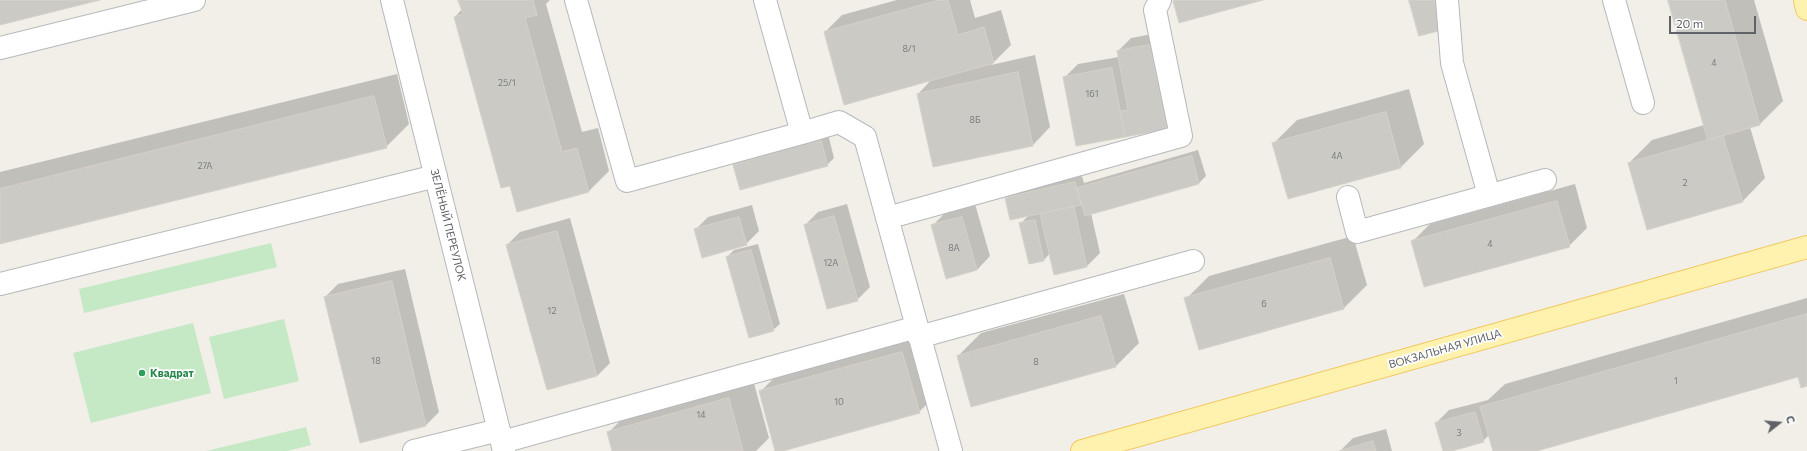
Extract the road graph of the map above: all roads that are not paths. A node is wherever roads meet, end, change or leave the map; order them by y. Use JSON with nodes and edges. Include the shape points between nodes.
{"nodes":[{"id":1,"x":194,"y":0,"type":"edge"},
{"id":2,"x":392,"y":0,"type":"edge"},
{"id":3,"x":576,"y":0,"type":"edge"},
{"id":4,"x":765,"y":0,"type":"edge"},
{"id":5,"x":1160,"y":0,"type":"edge"},
{"id":6,"x":1447,"y":0,"type":"edge"},
{"id":7,"x":1614,"y":0,"type":"edge"},
{"id":8,"x":1805,"y":0,"type":"edge"},
{"id":9,"x":1807,"y":8,"type":"edge"},
{"id":10,"x":0,"y":48,"type":"edge"},
{"id":11,"x":1643,"y":104,"type":"dead end"},
{"id":12,"x":802,"y":133,"type":"junction"},
{"id":13,"x":436,"y":176,"type":"junction"},
{"id":14,"x":1545,"y":180,"type":"dead end"},
{"id":15,"x":1489,"y":195,"type":"junction"},
{"id":16,"x":1348,"y":197,"type":"dead end"},
{"id":17,"x":887,"y":218,"type":"junction"},
{"id":18,"x":1807,"y":247,"type":"edge"},
{"id":19,"x":1193,"y":261,"type":"dead end"},
{"id":20,"x":0,"y":284,"type":"edge"},
{"id":21,"x":918,"y":332,"type":"junction"},
{"id":22,"x":502,"y":441,"type":"edge"},
{"id":23,"x":414,"y":451,"type":"edge"},
{"id":24,"x":951,"y":451,"type":"edge"},
{"id":25,"x":1082,"y":451,"type":"edge"}],
"edges":[{"from":1,"to":10,"type":"street"},
{"from":2,"to":13,"type":"street","name":"ЗЕЛЁНЫЙ ПЕРЕУЛОК"},
{"from":3,"to":12,"type":"street","via":[[627,181]]},
{"from":4,"to":12,"type":"street"},
{"from":5,"to":17,"type":"street","via":[[1155,10],[1181,136]]},
{"from":6,"to":15,"type":"street","via":[[1452,63]]},
{"from":7,"to":11,"type":"street"},
{"from":8,"to":9,"type":"main road"},
{"from":12,"to":17,"type":"street","via":[[839,122],[864,137]]},
{"from":13,"to":20,"type":"street"},
{"from":13,"to":22,"type":"street","name":"ЗЕЛЁНЫЙ ПЕРЕУЛОК"},
{"from":14,"to":15,"type":"street"},
{"from":15,"to":16,"type":"street","via":[[1357,232]]},
{"from":17,"to":21,"type":"street"},
{"from":18,"to":25,"type":"main road","name":"ВОКЗАЛЬНАЯ УЛИЦА"},
{"from":19,"to":21,"type":"street"},
{"from":21,"to":22,"type":"street"},
{"from":21,"to":24,"type":"street"},
{"from":22,"to":23,"type":"street"}]}
